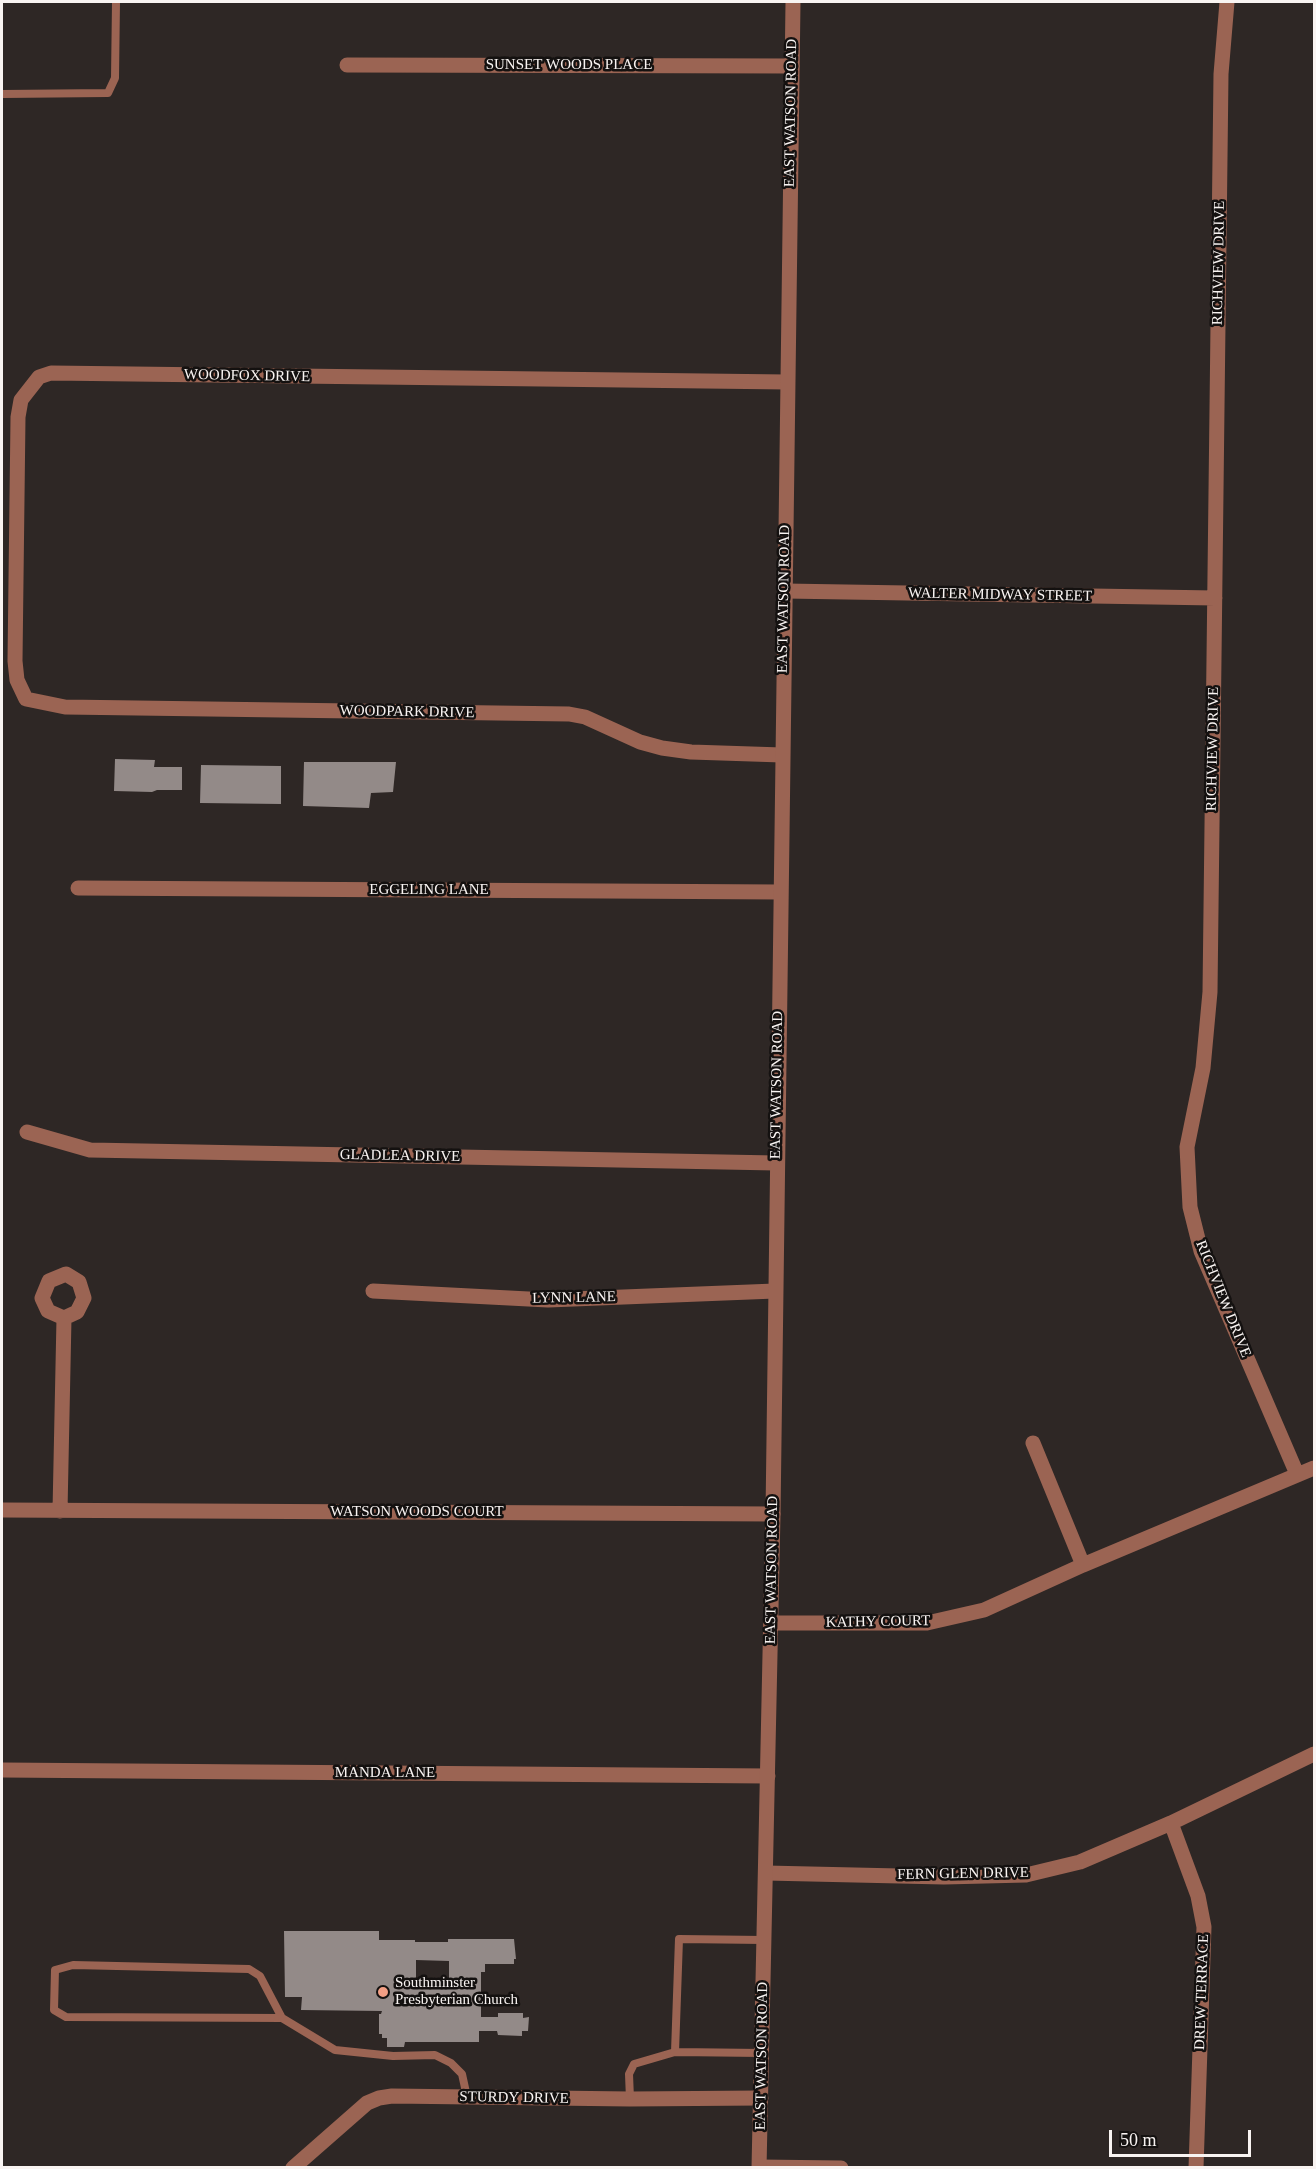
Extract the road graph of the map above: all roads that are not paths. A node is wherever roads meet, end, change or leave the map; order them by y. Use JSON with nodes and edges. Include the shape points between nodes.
{"nodes":[{"id":1,"x":116,"y":2,"type":"edge"},
{"id":2,"x":793,"y":2,"type":"edge"},
{"id":3,"x":1227,"y":2,"type":"edge"},
{"id":4,"x":347,"y":65,"type":"dead end"},
{"id":5,"x":792,"y":66,"type":"junction"},
{"id":6,"x":2,"y":94,"type":"edge"},
{"id":7,"x":787,"y":382,"type":"junction"},
{"id":8,"x":785,"y":591,"type":"junction"},
{"id":9,"x":1215,"y":598,"type":"junction"},
{"id":10,"x":26,"y":699,"type":"joint"},
{"id":11,"x":783,"y":755,"type":"junction"},
{"id":12,"x":78,"y":888,"type":"dead end"},
{"id":13,"x":780,"y":892,"type":"junction"},
{"id":14,"x":27,"y":1132,"type":"dead end"},
{"id":15,"x":776,"y":1163,"type":"junction"},
{"id":16,"x":373,"y":1291,"type":"dead end"},
{"id":17,"x":775,"y":1291,"type":"junction"},
{"id":18,"x":64,"y":1318,"type":"dead end"},
{"id":19,"x":1033,"y":1443,"type":"dead end"},
{"id":20,"x":1314,"y":1468,"type":"edge"},
{"id":21,"x":1297,"y":1474,"type":"junction"},
{"id":22,"x":2,"y":1510,"type":"edge"},
{"id":23,"x":60,"y":1511,"type":"junction"},
{"id":24,"x":773,"y":1514,"type":"junction"},
{"id":25,"x":1083,"y":1565,"type":"junction"},
{"id":26,"x":771,"y":1623,"type":"junction"},
{"id":27,"x":1314,"y":1754,"type":"edge"},
{"id":28,"x":2,"y":1770,"type":"edge"},
{"id":29,"x":768,"y":1776,"type":"junction"},
{"id":30,"x":1171,"y":1823,"type":"junction"},
{"id":31,"x":766,"y":1873,"type":"junction"},
{"id":32,"x":764,"y":1940,"type":"junction"},
{"id":33,"x":282,"y":2018,"type":"junction"},
{"id":34,"x":675,"y":2052,"type":"junction"},
{"id":35,"x":762,"y":2053,"type":"junction"},
{"id":36,"x":467,"y":2097,"type":"junction"},
{"id":37,"x":761,"y":2098,"type":"junction"},
{"id":38,"x":630,"y":2099,"type":"junction"},
{"id":39,"x":759,"y":2167,"type":"edge"},
{"id":40,"x":293,"y":2168,"type":"edge"},
{"id":41,"x":841,"y":2168,"type":"edge"},
{"id":42,"x":1196,"y":2168,"type":"edge"}],
"edges":[{"from":1,"to":6,"type":"lane","via":[[115,78],[108,93]]},
{"from":2,"to":5,"type":"street","name":"EAST WATSON ROAD"},
{"from":3,"to":9,"type":"street","name":"RICHVIEW DRIVE","via":[[1221,74]]},
{"from":4,"to":5,"type":"street","name":"SUNSET WOODS PLACE"},
{"from":5,"to":7,"type":"street","name":"EAST WATSON ROAD"},
{"from":7,"to":8,"type":"street","name":"EAST WATSON ROAD"},
{"from":7,"to":10,"type":"street","name":"WOODFOX DRIVE","via":[[51,373],[39,377],[21,400],[18,417],[15,661],[17,680]]},
{"from":8,"to":9,"type":"street","name":"WALTER MIDWAY STREET"},
{"from":8,"to":11,"type":"street","name":"EAST WATSON ROAD"},
{"from":9,"to":21,"type":"street","name":"RICHVIEW DRIVE","via":[[1210,992],[1203,1068],[1187,1148],[1190,1207],[1201,1251]]},
{"from":10,"to":11,"type":"street","name":"WOODPARK DRIVE","via":[[65,707],[569,714],[662,748]]},
{"from":11,"to":13,"type":"street","name":"EAST WATSON ROAD"},
{"from":12,"to":13,"type":"street","name":"EGGELING LANE"},
{"from":13,"to":15,"type":"street","name":"EAST WATSON ROAD"},
{"from":14,"to":15,"type":"street","name":"GLADLEA DRIVE","via":[[90,1150]]},
{"from":15,"to":17,"type":"street","name":"EAST WATSON ROAD"},
{"from":16,"to":17,"type":"street","name":"LYNN LANE","via":[[548,1300]]},
{"from":17,"to":24,"type":"street","name":"EAST WATSON ROAD"},
{"from":18,"to":23,"type":"street"},
{"from":19,"to":25,"type":"street"},
{"from":20,"to":21,"type":"street","name":"KATHY COURT"},
{"from":21,"to":25,"type":"street","name":"KATHY COURT"},
{"from":22,"to":23,"type":"street","name":"WATSON WOODS COURT"},
{"from":23,"to":24,"type":"street","name":"WATSON WOODS COURT"},
{"from":24,"to":26,"type":"street","name":"EAST WATSON ROAD"},
{"from":25,"to":26,"type":"street","name":"KATHY COURT","via":[[984,1610],[927,1623]]},
{"from":26,"to":29,"type":"street","name":"EAST WATSON ROAD"},
{"from":27,"to":30,"type":"street","name":"FERN GLEN DRIVE"},
{"from":28,"to":29,"type":"street","name":"MANDA LANE"},
{"from":29,"to":31,"type":"street","name":"EAST WATSON ROAD"},
{"from":30,"to":31,"type":"street","name":"FERN GLEN DRIVE","via":[[1080,1862],[1026,1875]]},
{"from":30,"to":42,"type":"street","name":"DREW TERRACE","via":[[1198,1896],[1204,1927]]},
{"from":31,"to":32,"type":"street","name":"EAST WATSON ROAD"},
{"from":32,"to":34,"type":"lane","via":[[679,1939]]},
{"from":32,"to":35,"type":"street","name":"EAST WATSON ROAD"},
{"from":33,"to":33,"type":"lane","via":[[260,1976],[249,1969],[73,1965],[55,1970],[54,2010],[66,2017]]},
{"from":33,"to":36,"type":"lane","via":[[335,2050],[393,2056],[435,2055],[462,2074]]},
{"from":34,"to":35,"type":"lane"},
{"from":34,"to":38,"type":"lane","via":[[634,2064],[628,2074]]},
{"from":35,"to":37,"type":"street","name":"EAST WATSON ROAD"},
{"from":36,"to":38,"type":"street","name":"STURDY DRIVE"},
{"from":36,"to":40,"type":"street","name":"STURDY DRIVE","via":[[392,2096],[367,2103]]},
{"from":37,"to":38,"type":"street","name":"STURDY DRIVE"},
{"from":37,"to":39,"type":"street","name":"EAST WATSON ROAD"},
{"from":39,"to":41,"type":"street"}]}
